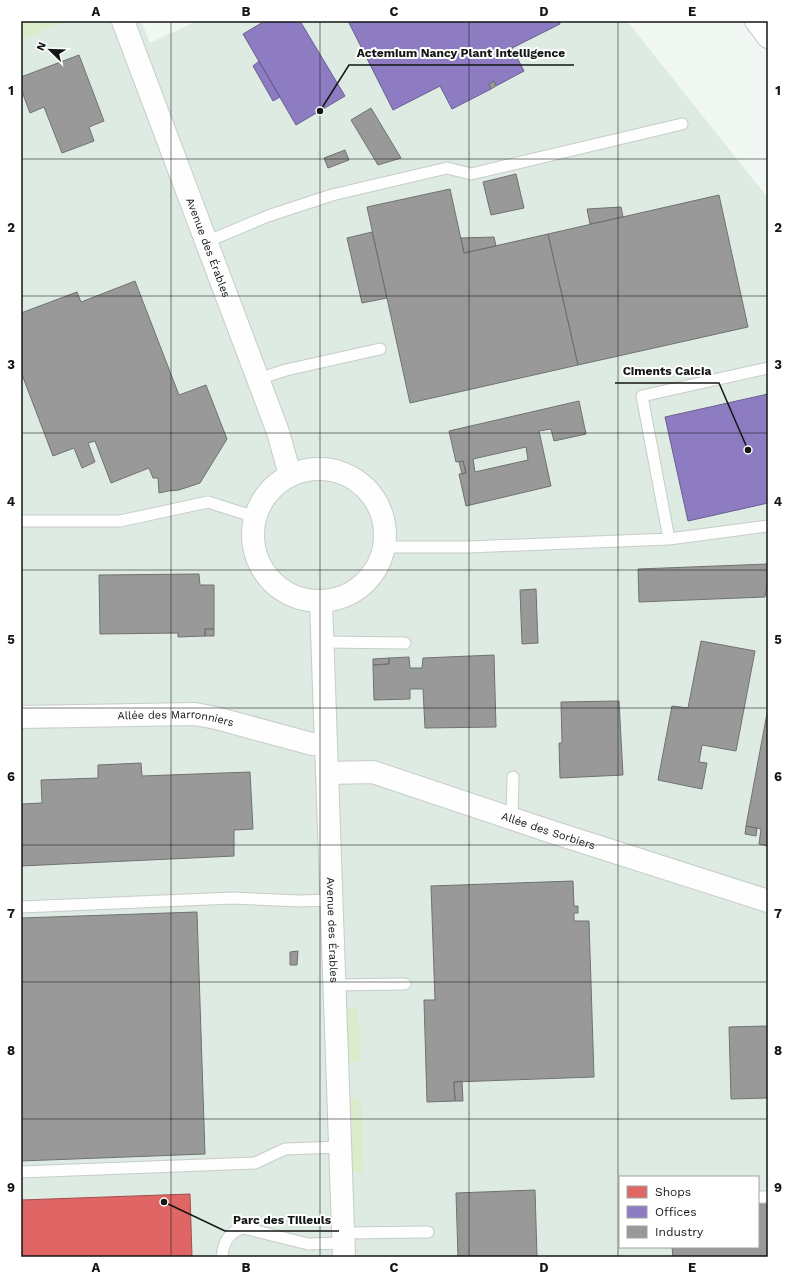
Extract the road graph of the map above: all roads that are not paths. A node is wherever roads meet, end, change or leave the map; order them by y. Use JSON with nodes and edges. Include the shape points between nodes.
{"nodes":[{"id":1,"x":123,"y":21,"type":"edge"},
{"id":2,"x":756,"y":21,"type":"edge"},
{"id":3,"x":768,"y":36,"type":"edge"},
{"id":4,"x":682,"y":124,"type":"dead end"},
{"id":5,"x":206,"y":242,"type":"junction"},
{"id":6,"x":380,"y":349,"type":"dead end"},
{"id":7,"x":768,"y":368,"type":"edge"},
{"id":8,"x":258,"y":379,"type":"junction"},
{"id":9,"x":290,"y":475,"type":"junction"},
{"id":10,"x":255,"y":517,"type":"junction"},
{"id":11,"x":21,"y":521,"type":"edge"},
{"id":12,"x":768,"y":526,"type":"edge"},
{"id":13,"x":669,"y":540,"type":"junction"},
{"id":14,"x":384,"y":547,"type":"junction"},
{"id":15,"x":321,"y":602,"type":"junction"},
{"id":16,"x":323,"y":642,"type":"junction"},
{"id":17,"x":405,"y":643,"type":"dead end"},
{"id":18,"x":21,"y":717,"type":"edge"},
{"id":19,"x":326,"y":744,"type":"junction"},
{"id":20,"x":327,"y":773,"type":"junction"},
{"id":21,"x":513,"y":777,"type":"dead end"},
{"id":22,"x":512,"y":818,"type":"junction"},
{"id":23,"x":332,"y":900,"type":"junction"},
{"id":24,"x":768,"y":901,"type":"edge"},
{"id":25,"x":21,"y":907,"type":"edge"},
{"id":26,"x":405,"y":984,"type":"dead end"},
{"id":27,"x":334,"y":985,"type":"junction"},
{"id":28,"x":340,"y":1147,"type":"junction"},
{"id":29,"x":21,"y":1172,"type":"edge"},
{"id":30,"x":428,"y":1232,"type":"dead end"},
{"id":31,"x":343,"y":1244,"type":"edge"},
{"id":32,"x":222,"y":1257,"type":"edge"}],
"edges":[{"from":1,"to":5,"type":"street","name":"Avenue des Érables"},
{"from":2,"to":3,"type":"street"},
{"from":4,"to":5,"type":"lane","via":[[471,174],[446,168],[332,195],[268,216]]},
{"from":5,"to":8,"type":"street","name":"Avenue des Érables"},
{"from":6,"to":8,"type":"lane","via":[[286,370]]},
{"from":7,"to":13,"type":"lane","via":[[642,396]]},
{"from":8,"to":9,"type":"street","name":"Avenue des Érables","via":[[278,432]]},
{"from":9,"to":10,"type":"street","via":[[278,482],[263,500]]},
{"from":9,"to":14,"type":"street","via":[[321,469],[345,474],[358,481],[374,498],[380,509],[384,523]]},
{"from":10,"to":11,"type":"lane","via":[[208,502],[120,521]]},
{"from":10,"to":15,"type":"street","via":[[252,541],[261,568],[268,579],[288,595]]},
{"from":12,"to":13,"type":"lane"},
{"from":13,"to":14,"type":"lane","via":[[469,547]]},
{"from":14,"to":15,"type":"street","via":[[376,568],[363,585],[351,594]]},
{"from":15,"to":16,"type":"street","name":"Avenue des Érables"},
{"from":16,"to":17,"type":"lane"},
{"from":16,"to":19,"type":"street","name":"Avenue des Érables"},
{"from":18,"to":19,"type":"street","name":"Allée des Marronniers","via":[[196,714],[312,744]]},
{"from":19,"to":20,"type":"street","name":"Avenue des Érables"},
{"from":20,"to":22,"type":"street","name":"Allée des Sorbiers","via":[[373,772]]},
{"from":20,"to":23,"type":"street","name":"Avenue des Érables"},
{"from":21,"to":22,"type":"lane"},
{"from":22,"to":24,"type":"street","name":"Allée des Sorbiers"},
{"from":23,"to":25,"type":"lane","via":[[234,898]]},
{"from":23,"to":27,"type":"street","name":"Avenue des Érables"},
{"from":26,"to":27,"type":"lane"},
{"from":27,"to":28,"type":"street","name":"Avenue des Érables"},
{"from":28,"to":29,"type":"lane","via":[[285,1149],[255,1164]]},
{"from":28,"to":31,"type":"street","name":"Avenue des Érables"},
{"from":30,"to":31,"type":"lane"},
{"from":31,"to":32,"type":"lane","via":[[308,1244],[244,1228],[231,1234],[225,1242]]}]}
